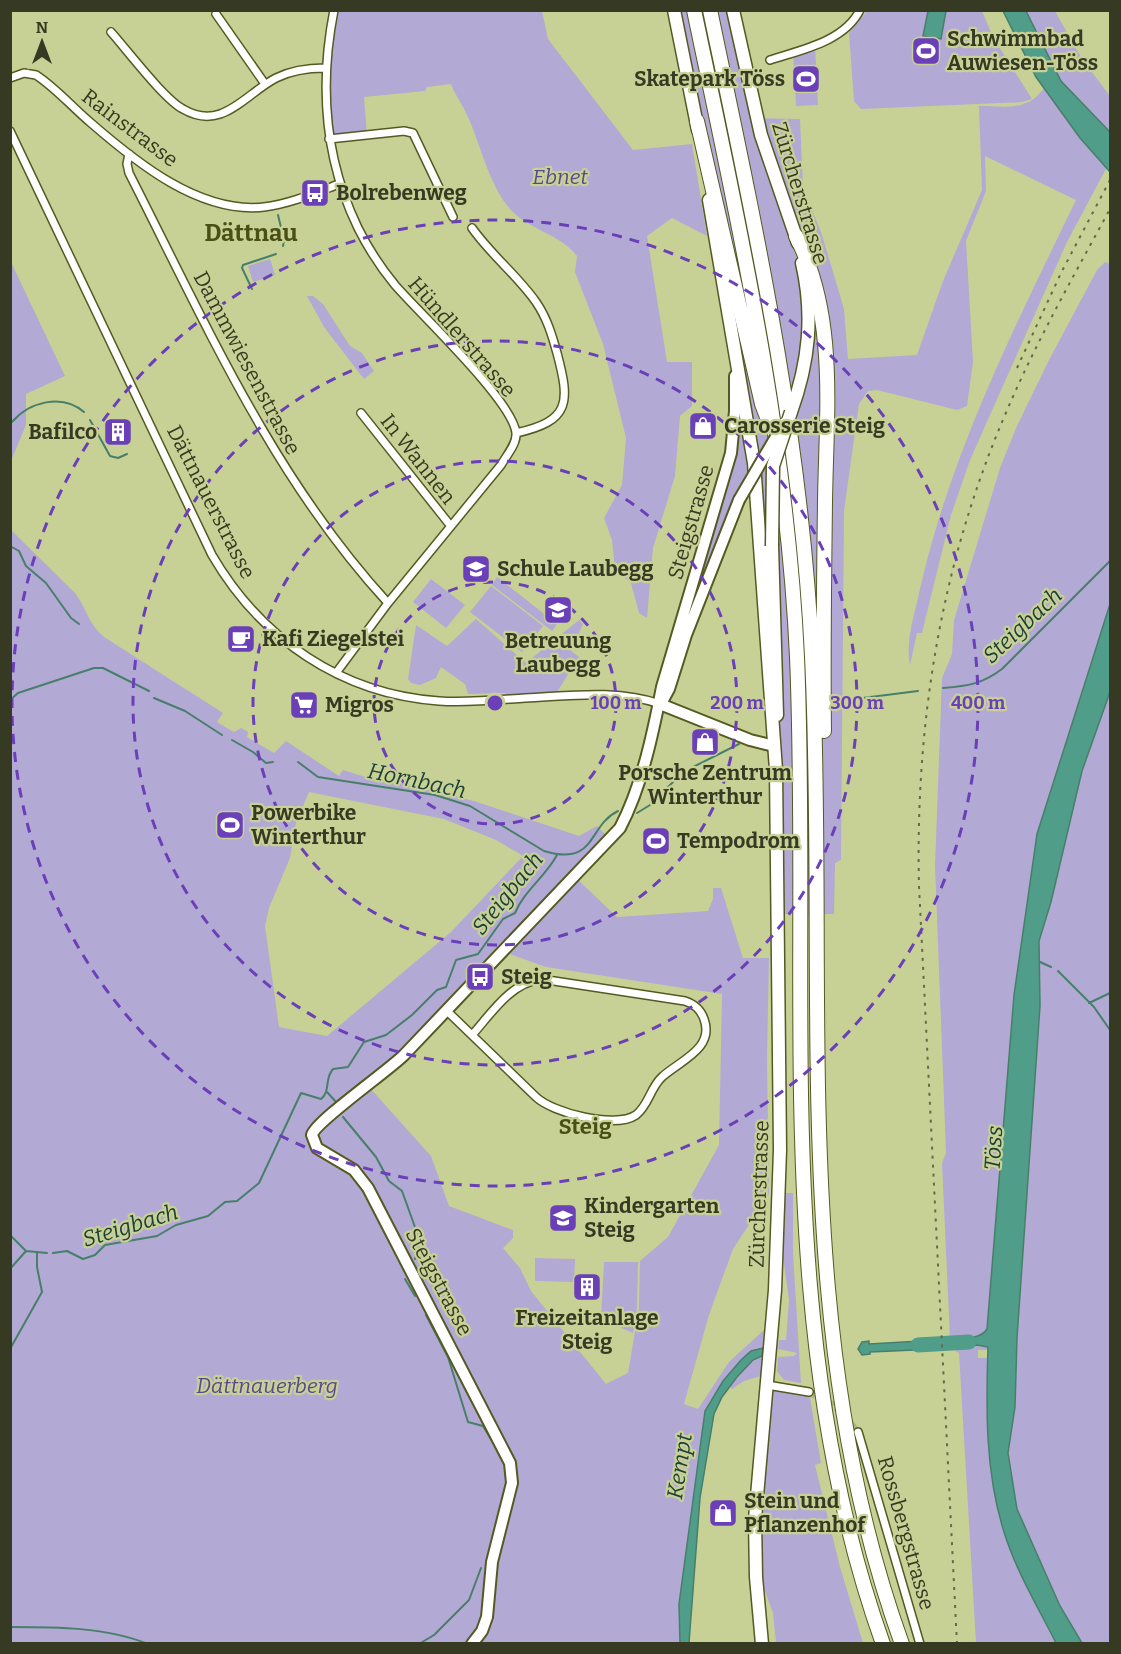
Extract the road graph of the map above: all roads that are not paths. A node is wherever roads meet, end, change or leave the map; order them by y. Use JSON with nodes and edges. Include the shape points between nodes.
{"nodes":[{"id":1,"x":334,"y":10,"type":"edge"},
{"id":2,"x":674,"y":10,"type":"edge"},
{"id":3,"x":694,"y":10,"type":"edge"},
{"id":4,"x":710,"y":10,"type":"edge"},
{"id":5,"x":733,"y":10,"type":"edge"},
{"id":6,"x":860,"y":10,"type":"edge"},
{"id":7,"x":216,"y":14,"type":"dead end"},
{"id":8,"x":111,"y":32,"type":"dead end"},
{"id":9,"x":770,"y":60,"type":"dead end"},
{"id":10,"x":325,"y":68,"type":"junction"},
{"id":11,"x":10,"y":78,"type":"edge"},
{"id":12,"x":265,"y":84,"type":"junction"},
{"id":13,"x":697,"y":121,"type":"junction"},
{"id":14,"x":10,"y":131,"type":"edge"},
{"id":15,"x":329,"y":139,"type":"junction"},
{"id":16,"x":129,"y":154,"type":"junction"},
{"id":17,"x":339,"y":184,"type":"junction"},
{"id":18,"x":453,"y":217,"type":"dead end"},
{"id":19,"x":472,"y":228,"type":"dead end"},
{"id":20,"x":796,"y":236,"type":"junction"},
{"id":21,"x":733,"y":346,"type":"junction"},
{"id":22,"x":791,"y":411,"type":"junction"},
{"id":23,"x":361,"y":413,"type":"dead end"},
{"id":24,"x":516,"y":433,"type":"junction"},
{"id":25,"x":778,"y":448,"type":"junction"},
{"id":26,"x":450,"y":525,"type":"junction"},
{"id":27,"x":387,"y":603,"type":"junction"},
{"id":28,"x":336,"y":673,"type":"junction"},
{"id":29,"x":660,"y":704,"type":"junction"},
{"id":30,"x":774,"y":745,"type":"junction"},
{"id":31,"x":816,"y":823,"type":"junction"},
{"id":32,"x":447,"y":1011,"type":"junction"},
{"id":33,"x":471,"y":1035,"type":"junction"},
{"id":34,"x":767,"y":1386,"type":"junction"},
{"id":35,"x":809,"y":1392,"type":"tunnel mouth"},
{"id":36,"x":858,"y":1432,"type":"tunnel mouth"},
{"id":37,"x":472,"y":1644,"type":"edge"},
{"id":38,"x":762,"y":1644,"type":"edge"},
{"id":39,"x":883,"y":1644,"type":"edge"},
{"id":40,"x":902,"y":1644,"type":"edge"},
{"id":41,"x":920,"y":1644,"type":"edge"}],
"edges":[{"from":1,"to":10,"type":"street","name":"Hündlerstrasse"},
{"from":2,"to":13,"type":"main road","name":"Zürcherstrasse"},
{"from":3,"to":25,"type":"highway","via":[[756,312]]},
{"from":4,"to":31,"type":"highway","via":[[769,298],[795,457],[810,618]]},
{"from":5,"to":20,"type":"main road","name":"Zürcherstrasse","via":[[761,135]]},
{"from":6,"to":9,"type":"street","via":[[851,24],[831,38]]},
{"from":7,"to":12,"type":"street"},
{"from":8,"to":12,"type":"street","via":[[170,98],[197,115],[222,115]]},
{"from":10,"to":12,"type":"street","via":[[288,73]]},
{"from":10,"to":15,"type":"street","name":"Hündlerstrasse"},
{"from":11,"to":16,"type":"street","name":"Rainstrasse","via":[[28,73],[40,76]]},
{"from":13,"to":21,"type":"main road","name":"Zürcherstrasse"},
{"from":13,"to":25,"type":"highway","via":[[762,404]]},
{"from":14,"to":28,"type":"street","name":"Dättnauerstrasse","via":[[228,582],[276,633],[305,657]]},
{"from":15,"to":17,"type":"street","name":"Hündlerstrasse"},
{"from":15,"to":18,"type":"street","via":[[404,131],[413,134]]},
{"from":16,"to":17,"type":"street","name":"Rainstrasse","via":[[196,195],[232,206],[268,207]]},
{"from":16,"to":27,"type":"street","name":"Dammwiesenstrasse","via":[[129,173],[254,418],[307,499]]},
{"from":17,"to":24,"type":"street","name":"Hündlerstrasse","via":[[362,235],[382,267],[485,382],[504,407]]},
{"from":19,"to":24,"type":"street","via":[[541,309],[565,381],[565,402],[556,418],[542,427]]},
{"from":20,"to":22,"type":"main road","name":"Zürcherstrasse","via":[[807,286],[810,326],[807,356]]},
{"from":20,"to":31,"type":"highway","via":[[815,284],[826,368],[824,748]]},
{"from":21,"to":29,"type":"main road","name":"Steigstrasse","via":[[732,446]]},
{"from":21,"to":30,"type":"main road","name":"Zürcherstrasse","via":[[756,485]]},
{"from":22,"to":29,"type":"main road","name":"Steigstrasse","bridge":true,"via":[[739,500]]},
{"from":22,"to":30,"type":"main road","name":"Zürcherstrasse","bridge":true,"via":[[772,473],[778,713]]},
{"from":23,"to":26,"type":"street","name":"In Wannen"},
{"from":24,"to":26,"type":"street","via":[[501,465]]},
{"from":25,"to":39,"type":"highway","via":[[792,576],[797,673],[800,1108],[808,1272],[820,1381],[837,1478]]},
{"from":26,"to":27,"type":"street"},
{"from":27,"to":28,"type":"street"},
{"from":28,"to":29,"type":"street","name":"Dättnauerstrasse","via":[[380,691],[428,700],[606,694]]},
{"from":29,"to":30,"type":"main road","name":"Dättnauerstrasse","via":[[750,740]]},
{"from":29,"to":32,"type":"main road","name":"Steigstrasse","via":[[620,828]]},
{"from":30,"to":34,"type":"main road","name":"Zürcherstrasse","via":[[780,1128]]},
{"from":31,"to":40,"type":"highway","via":[[817,1096],[830,1314],[857,1485]]},
{"from":32,"to":33,"type":"street"},
{"from":32,"to":37,"type":"main road","name":"Steigstrasse","via":[[387,1072],[317,1125],[312,1138],[317,1148],[350,1167],[368,1188],[510,1463],[512,1480],[492,1562],[487,1617]]},
{"from":33,"to":33,"type":"street","via":[[547,1106],[569,1114],[621,1120],[639,1112],[659,1080],[699,1049],[706,1028],[699,1010],[685,1001],[546,979],[529,981],[514,989]]},
{"from":34,"to":35,"type":"street"},
{"from":34,"to":38,"type":"main road","name":"Zürcherstrasse","via":[[754,1533]]},
{"from":36,"to":41,"type":"street","name":"Rossbergstrasse"}]}
